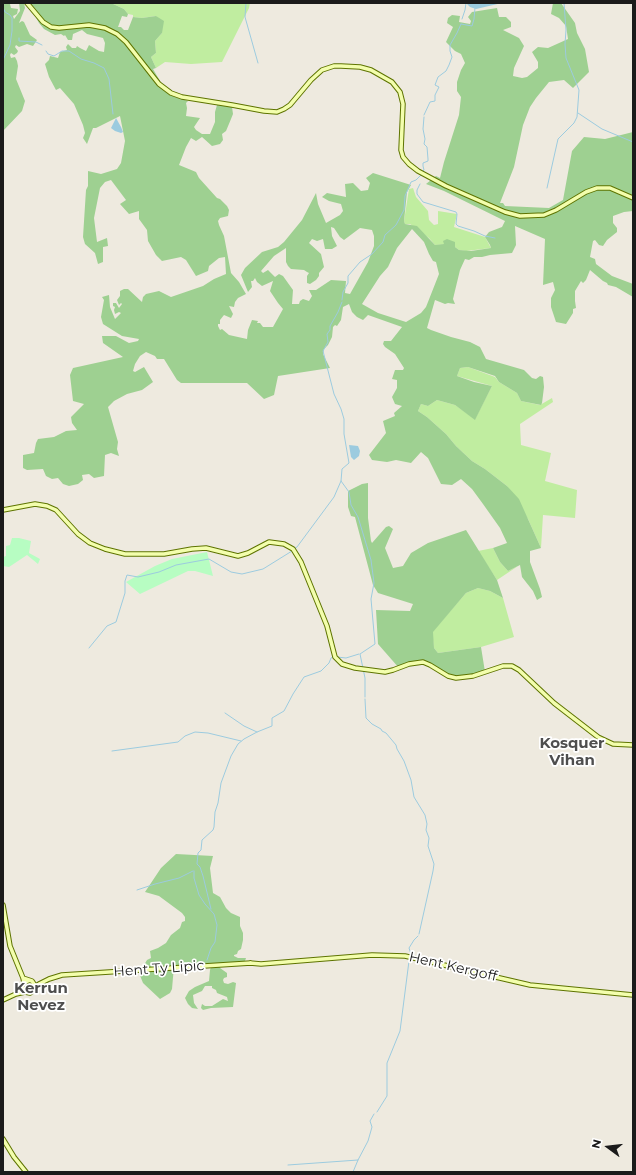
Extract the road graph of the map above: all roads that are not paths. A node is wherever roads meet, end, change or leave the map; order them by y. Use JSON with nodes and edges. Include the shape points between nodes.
{"nodes":[{"id":1,"x":27,"y":3,"type":"edge"},
{"id":2,"x":633,"y":198,"type":"edge"},
{"id":3,"x":3,"y":510,"type":"edge"},
{"id":4,"x":633,"y":745,"type":"edge"},
{"id":5,"x":3,"y":905,"type":"edge"},
{"id":6,"x":261,"y":963,"type":"joint"},
{"id":7,"x":23,"y":978,"type":"junction"},
{"id":8,"x":28,"y":981,"type":"junction"},
{"id":9,"x":33,"y":983,"type":"junction"},
{"id":10,"x":39,"y":984,"type":"junction"},
{"id":11,"x":23,"y":985,"type":"junction"},
{"id":12,"x":34,"y":988,"type":"junction"},
{"id":13,"x":26,"y":992,"type":"junction"},
{"id":14,"x":16,"y":994,"type":"junction"},
{"id":15,"x":633,"y":995,"type":"edge"},
{"id":16,"x":3,"y":1000,"type":"edge"},
{"id":17,"x":3,"y":1140,"type":"edge"},
{"id":18,"x":25,"y":1172,"type":"edge"}],
"edges":[{"from":1,"to":2,"type":"street","via":[[43,22],[51,27],[89,25],[105,28],[117,34],[159,84],[182,97],[276,112],[290,105],[322,70],[334,66],[371,70],[392,82],[400,92],[403,104],[401,150],[409,164],[422,173],[501,211],[520,216],[540,216],[597,188],[610,188]]},
{"from":3,"to":4,"type":"street","via":[[35,504],[48,506],[57,511],[87,541],[125,554],[164,554],[206,548],[238,556],[269,542],[278,542],[293,549],[306,571],[328,626],[335,657],[342,664],[387,672],[423,662],[448,676],[461,678],[503,666],[512,666],[598,737],[612,744]]},
{"from":5,"to":7,"type":"street","via":[[10,946]]},
{"from":6,"to":10,"type":"street","name":"Hent Ty Lipic","via":[[67,975]]},
{"from":6,"to":15,"type":"street","name":"Hent Kergoff","via":[[372,955],[405,956],[530,985]]},
{"from":7,"to":8,"type":"street"},
{"from":7,"to":11,"type":"street"},
{"from":8,"to":9,"type":"street"},
{"from":8,"to":11,"type":"street"},
{"from":9,"to":10,"type":"street"},
{"from":9,"to":12,"type":"street"},
{"from":10,"to":12,"type":"street"},
{"from":11,"to":13,"type":"street"},
{"from":11,"to":14,"type":"street"},
{"from":12,"to":13,"type":"street","via":[[32,992]]},
{"from":13,"to":14,"type":"street"},
{"from":14,"to":16,"type":"street"},
{"from":17,"to":18,"type":"street"}]}
